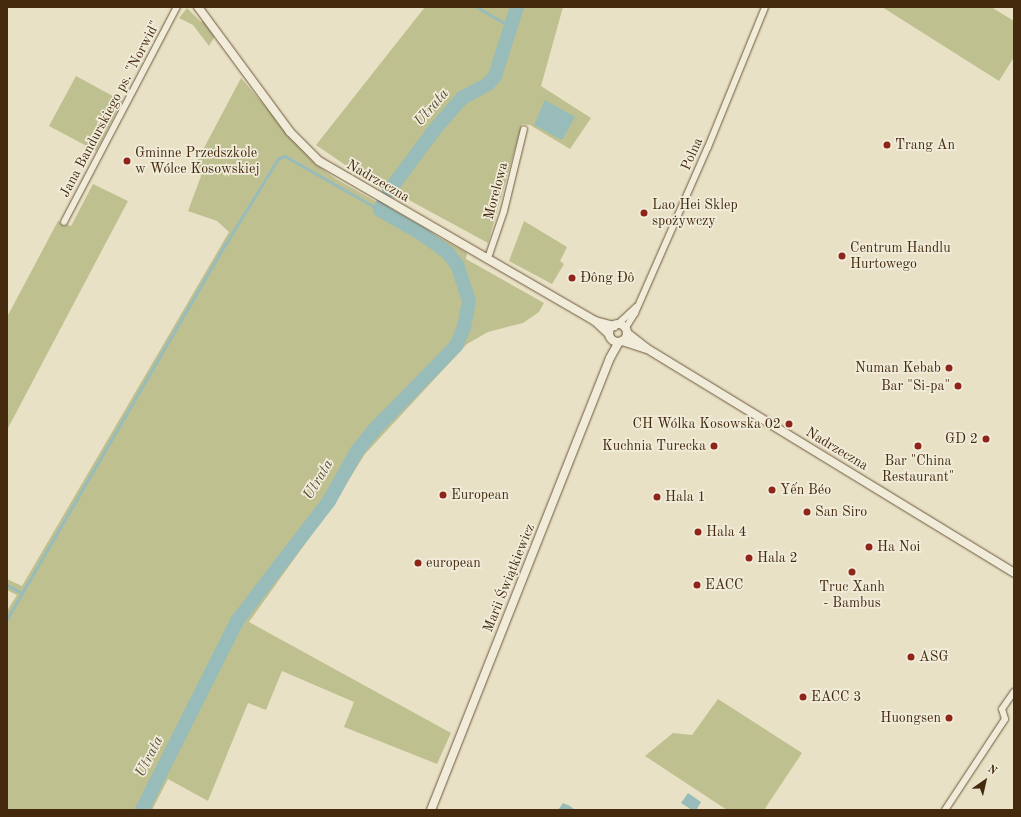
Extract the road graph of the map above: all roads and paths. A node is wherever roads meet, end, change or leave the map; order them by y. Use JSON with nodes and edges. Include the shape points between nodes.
{"nodes":[{"id":1,"x":177,"y":7,"type":"edge"},
{"id":2,"x":198,"y":7,"type":"edge"},
{"id":3,"x":765,"y":7,"type":"edge"},
{"id":4,"x":524,"y":129,"type":"dead end"},
{"id":5,"x":64,"y":222,"type":"dead end"},
{"id":6,"x":488,"y":258,"type":"junction"},
{"id":7,"x":618,"y":334,"type":"junction"},
{"id":8,"x":1014,"y":573,"type":"edge"},
{"id":9,"x":1014,"y":692,"type":"edge"},
{"id":10,"x":430,"y":810,"type":"edge"},
{"id":11,"x":945,"y":810,"type":"edge"}],
"edges":[{"from":1,"to":5,"type":"street","name":"Jana Bandurskiego ps. \"Norwid\""},
{"from":2,"to":6,"type":"street","name":"Nadrzeczna","via":[[290,132],[311,154],[346,179]]},
{"from":3,"to":7,"type":"street","name":"Polna","via":[[708,147],[636,307]]},
{"from":4,"to":6,"type":"street","name":"Morelowa","via":[[504,211]]},
{"from":6,"to":7,"type":"street","name":"Nadrzeczna"},
{"from":7,"to":8,"type":"street","name":"Nadrzeczna","via":[[646,348]]},
{"from":7,"to":10,"type":"street","name":"Marii Świątkiewicz"},
{"from":9,"to":11,"type":"street","via":[[1002,709],[1005,719]]}]}
